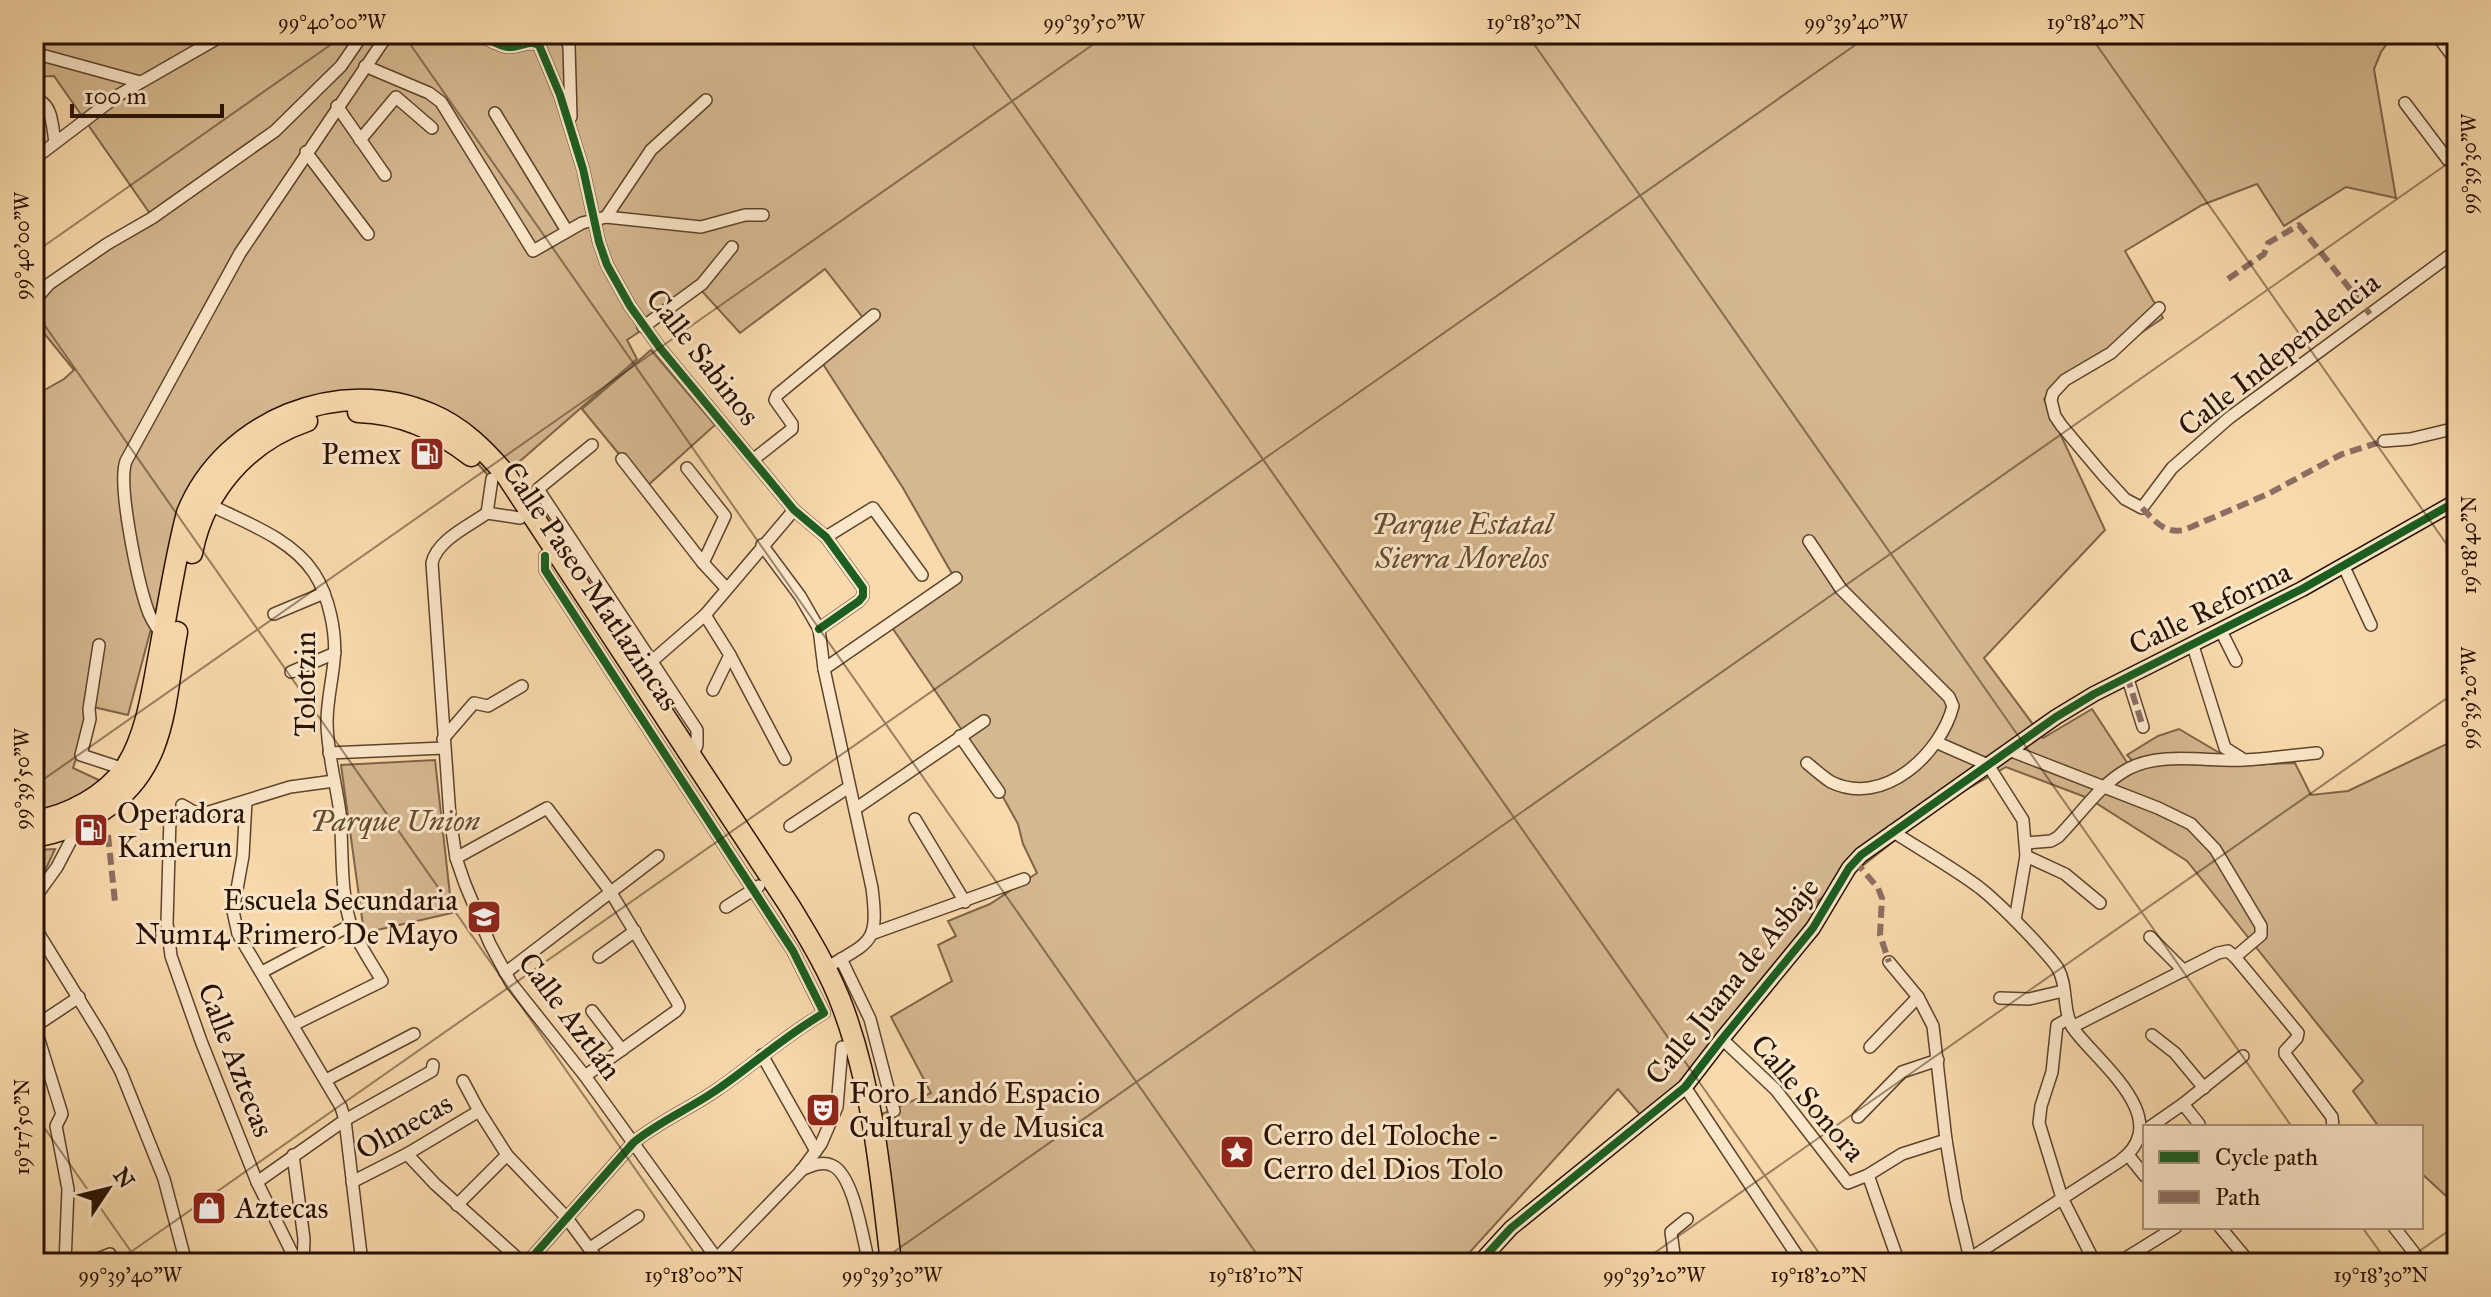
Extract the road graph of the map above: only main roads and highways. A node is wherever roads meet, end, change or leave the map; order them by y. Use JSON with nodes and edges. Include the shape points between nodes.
{"nodes":[{"id":1,"x":169,"y":641,"type":"junction"},
{"id":2,"x":34,"y":821,"type":"edge"},
{"id":3,"x":34,"y":837,"type":"edge"},
{"id":4,"x":740,"y":842,"type":"junction"},
{"id":5,"x":878,"y":1263,"type":"edge"},
{"id":6,"x":891,"y":1263,"type":"edge"}],
"edges":[{"from":1,"to":2,"type":"highway","name":"Calle Paseo Matlazincas","via":[[124,769],[88,801]]},
{"from":1,"to":3,"type":"highway","name":"Calle Paseo Matlazincas","via":[[164,716],[151,758],[128,791],[108,807],[79,824]]},
{"from":1,"to":4,"type":"highway","name":"Calle Paseo Matlazincas","via":[[208,504],[230,471],[259,446],[300,423],[340,413],[378,414],[429,428],[470,455],[492,479]]},
{"from":1,"to":4,"type":"highway","name":"Calle Paseo Matlazincas","via":[[187,513],[222,458],[276,419],[328,403],[390,401],[416,408],[479,445],[506,475],[692,757]]},
{"from":4,"to":5,"type":"highway","name":"Calle Paseo Matlazincas","via":[[758,887],[810,966],[830,1010],[860,1120]]},
{"from":4,"to":6,"type":"highway","name":"Calle Paseo Matlazincas","via":[[833,964],[872,1124]]}]}
